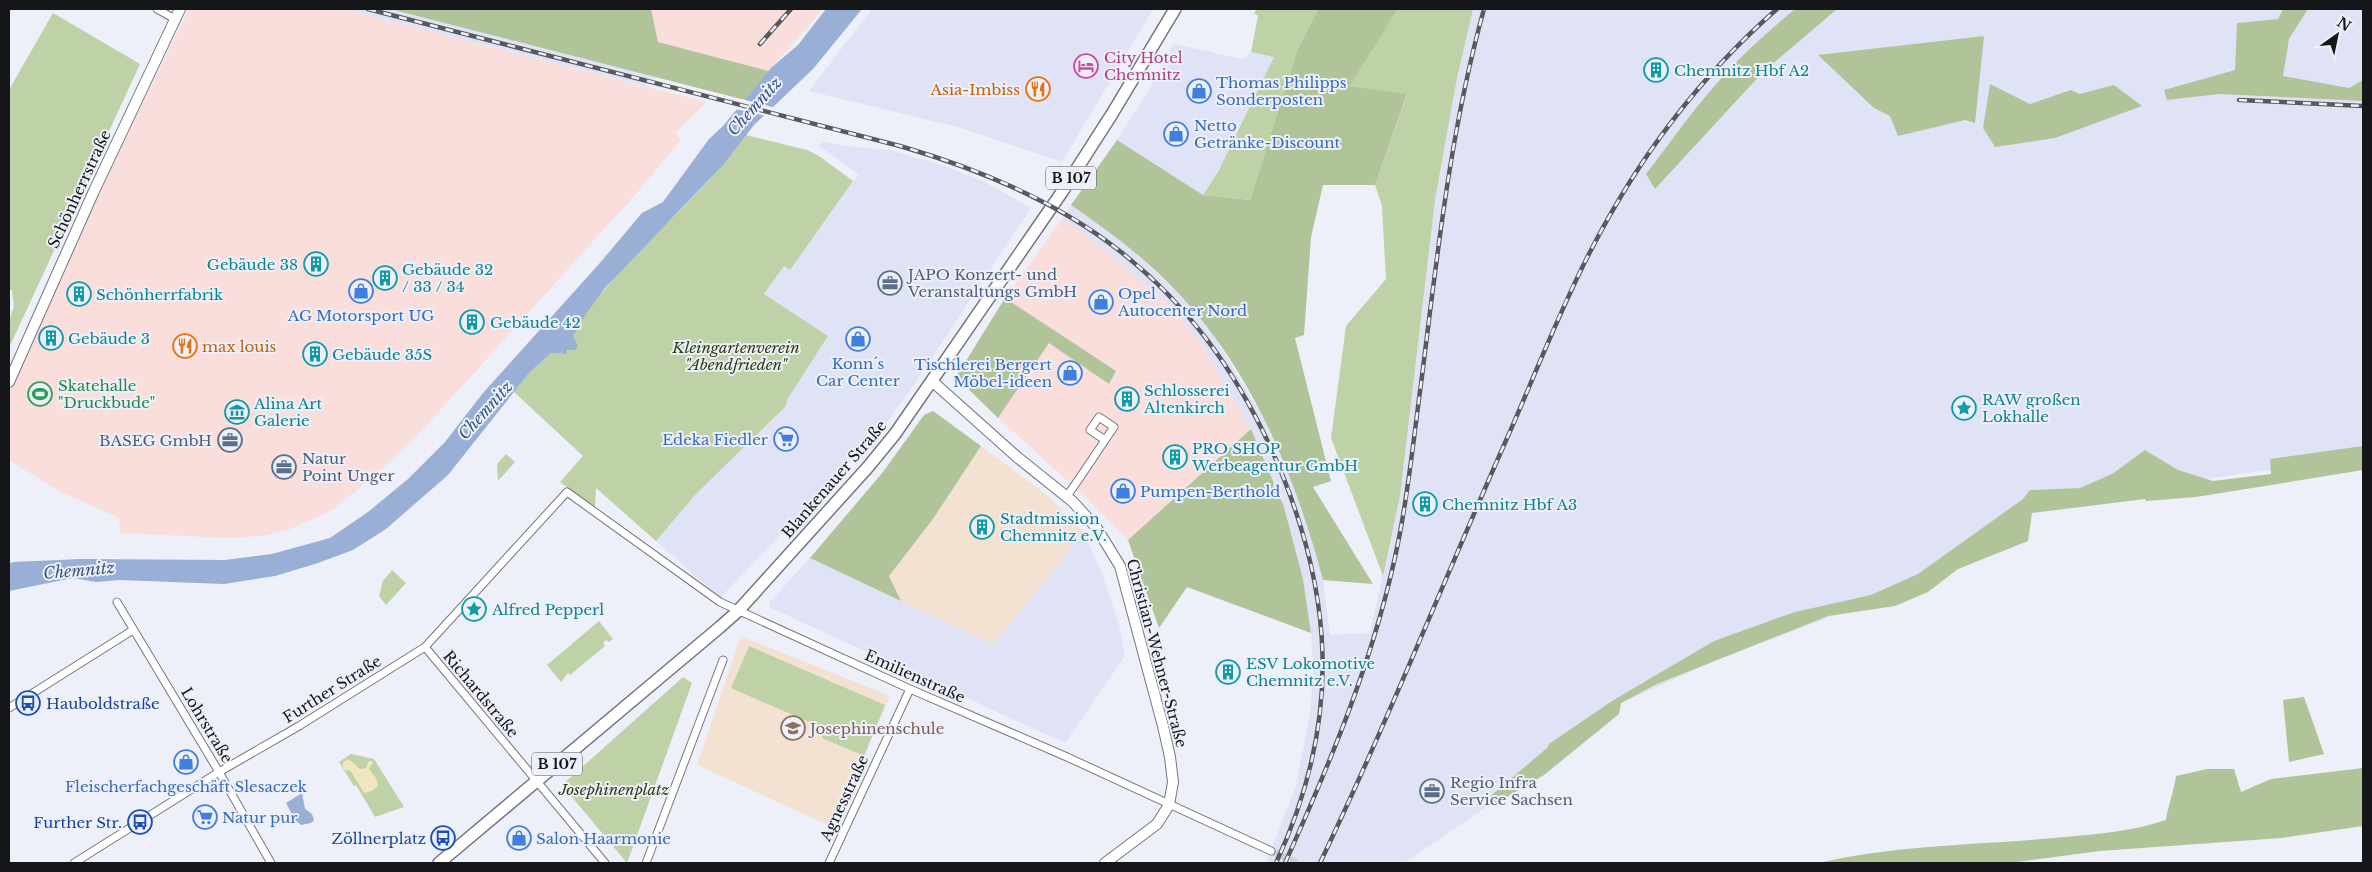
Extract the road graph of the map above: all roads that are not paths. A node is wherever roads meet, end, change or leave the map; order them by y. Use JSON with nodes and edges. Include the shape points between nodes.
{"nodes":[{"id":1,"x":158,"y":9,"type":"edge"},
{"id":2,"x":180,"y":9,"type":"edge"},
{"id":3,"x":1175,"y":9,"type":"edge"},
{"id":4,"x":175,"y":19,"type":"junction"},
{"id":5,"x":932,"y":381,"type":"junction"},
{"id":6,"x":9,"y":382,"type":"edge"},
{"id":7,"x":1105,"y":440,"type":"dead end"},
{"id":8,"x":567,"y":492,"type":"joint"},
{"id":9,"x":1067,"y":496,"type":"junction"},
{"id":10,"x":118,"y":602,"type":"dead end"},
{"id":11,"x":738,"y":611,"type":"junction"},
{"id":12,"x":133,"y":630,"type":"junction"},
{"id":13,"x":425,"y":647,"type":"junction"},
{"id":14,"x":723,"y":660,"type":"dead end"},
{"id":15,"x":910,"y":689,"type":"junction"},
{"id":16,"x":9,"y":708,"type":"edge"},
{"id":17,"x":219,"y":772,"type":"junction"},
{"id":18,"x":536,"y":782,"type":"junction"},
{"id":19,"x":1169,"y":805,"type":"junction"},
{"id":20,"x":1271,"y":851,"type":"tunnel mouth"},
{"id":21,"x":74,"y":863,"type":"edge"},
{"id":22,"x":271,"y":863,"type":"edge"},
{"id":23,"x":439,"y":863,"type":"edge"},
{"id":24,"x":605,"y":863,"type":"edge"},
{"id":25,"x":646,"y":863,"type":"edge"},
{"id":26,"x":829,"y":863,"type":"edge"},
{"id":27,"x":1105,"y":863,"type":"edge"}],
"edges":[{"from":1,"to":4,"type":"street"},
{"from":2,"to":4,"type":"main road","name":"Schönherrstraße"},
{"from":3,"to":5,"type":"main road","name":"Blankenauer Straße","number":"B 107","via":[[1062,192]]},
{"from":4,"to":6,"type":"main road","name":"Schönherrstraße"},
{"from":5,"to":9,"type":"main road","name":"Christian-Wehner-Straße","via":[[1017,457]]},
{"from":5,"to":11,"type":"main road","name":"Blankenauer Straße","number":"B 107","via":[[868,467]]},
{"from":7,"to":9,"type":"street"},
{"from":8,"to":11,"type":"street","name":"Emilienstraße","via":[[707,593]]},
{"from":8,"to":13,"type":"street","name":"Further Straße"},
{"from":9,"to":19,"type":"main road","name":"Christian-Wehner-Straße","via":[[1096,527],[1120,566],[1170,757],[1173,782]]},
{"from":10,"to":12,"type":"street","name":"Lohrstraße"},
{"from":11,"to":15,"type":"street","name":"Emilienstraße"},
{"from":11,"to":18,"type":"main road","name":"Blankenauer Straße","number":"B 107"},
{"from":12,"to":16,"type":"street"},
{"from":12,"to":17,"type":"street","name":"Lohrstraße"},
{"from":13,"to":17,"type":"street","name":"Further Straße"},
{"from":13,"to":18,"type":"street","name":"Richardstraße"},
{"from":14,"to":25,"type":"street"},
{"from":15,"to":19,"type":"street","name":"Emilienstraße"},
{"from":15,"to":26,"type":"street","name":"Agnesstraße"},
{"from":17,"to":21,"type":"street","name":"Further Straße"},
{"from":17,"to":22,"type":"street","name":"Lohrstraße"},
{"from":18,"to":23,"type":"main road","name":"Blankenauer Straße","number":"B 107"},
{"from":18,"to":24,"type":"street"},
{"from":19,"to":20,"type":"street","name":"Emilienstraße"},
{"from":19,"to":27,"type":"main road","via":[[1157,824]]}]}
